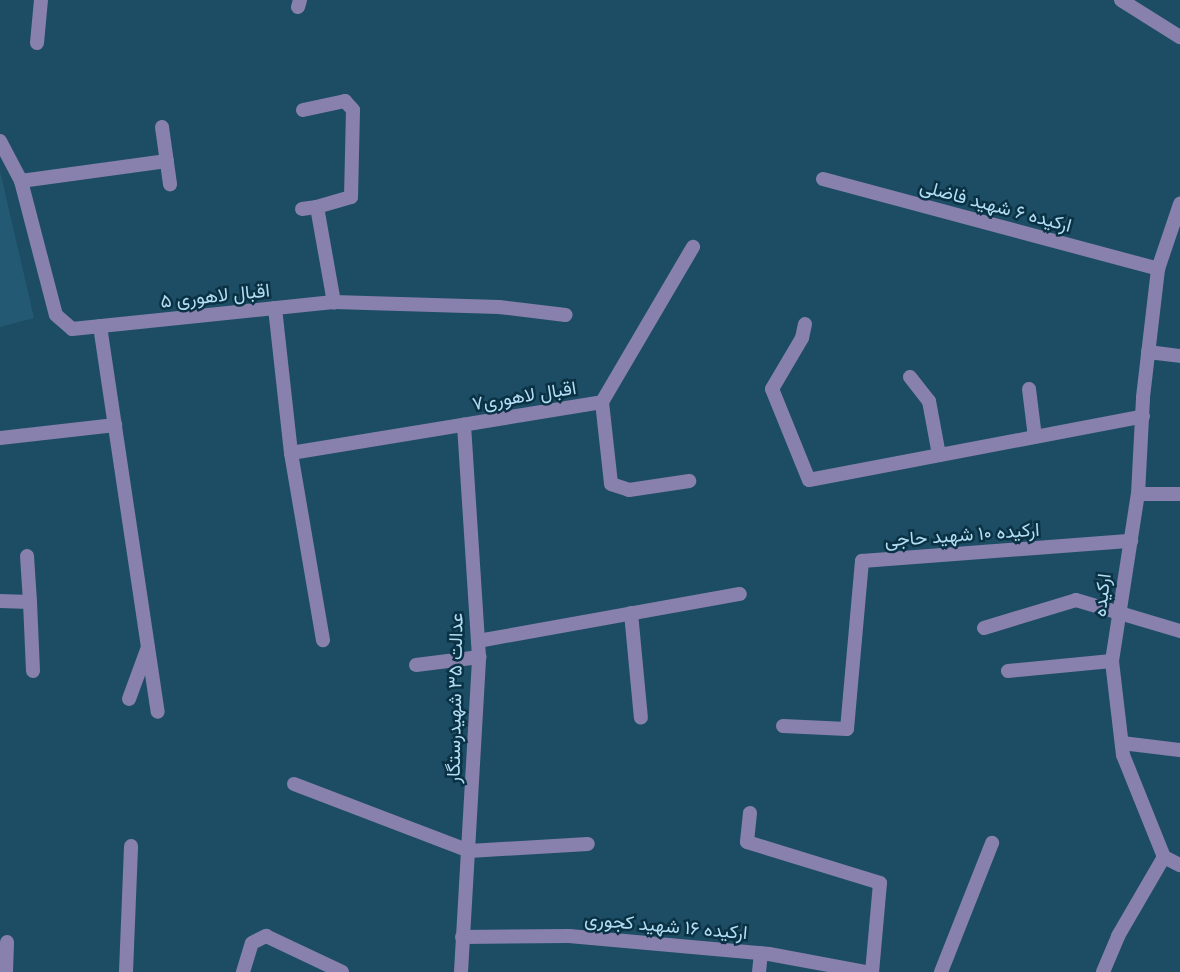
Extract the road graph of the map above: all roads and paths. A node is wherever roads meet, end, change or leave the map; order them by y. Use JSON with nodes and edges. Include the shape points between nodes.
{"nodes":[{"id":1,"x":41,"y":0,"type":"edge"},
{"id":2,"x":1121,"y":0,"type":"edge"},
{"id":3,"x":1180,"y":37,"type":"edge"},
{"id":4,"x":37,"y":43,"type":"dead end"},
{"id":5,"x":303,"y":110,"type":"dead end"},
{"id":6,"x":162,"y":127,"type":"dead end"},
{"id":7,"x":0,"y":141,"type":"edge"},
{"id":8,"x":167,"y":161,"type":"junction"},
{"id":9,"x":823,"y":179,"type":"dead end"},
{"id":10,"x":21,"y":181,"type":"junction"},
{"id":11,"x":170,"y":184,"type":"dead end"},
{"id":12,"x":1180,"y":204,"type":"edge"},
{"id":13,"x":317,"y":207,"type":"junction"},
{"id":14,"x":302,"y":209,"type":"dead end"},
{"id":15,"x":693,"y":247,"type":"dead end"},
{"id":16,"x":1158,"y":269,"type":"junction"},
{"id":17,"x":334,"y":302,"type":"junction"},
{"id":18,"x":275,"y":308,"type":"junction"},
{"id":19,"x":566,"y":315,"type":"dead end"},
{"id":20,"x":805,"y":324,"type":"dead end"},
{"id":21,"x":100,"y":326,"type":"junction"},
{"id":22,"x":1148,"y":352,"type":"junction"},
{"id":23,"x":1180,"y":356,"type":"edge"},
{"id":24,"x":910,"y":377,"type":"dead end"},
{"id":25,"x":1029,"y":389,"type":"dead end"},
{"id":26,"x":602,"y":402,"type":"junction"},
{"id":27,"x":1143,"y":416,"type":"junction"},
{"id":28,"x":464,"y":424,"type":"junction"},
{"id":29,"x":115,"y":425,"type":"junction"},
{"id":30,"x":1035,"y":437,"type":"junction"},
{"id":31,"x":0,"y":438,"type":"edge"},
{"id":32,"x":291,"y":453,"type":"junction"},
{"id":33,"x":939,"y":455,"type":"junction"},
{"id":34,"x":689,"y":481,"type":"dead end"},
{"id":35,"x":1138,"y":494,"type":"junction"},
{"id":36,"x":1180,"y":494,"type":"edge"},
{"id":37,"x":1131,"y":541,"type":"junction"},
{"id":38,"x":27,"y":556,"type":"dead end"},
{"id":39,"x":740,"y":594,"type":"dead end"},
{"id":40,"x":0,"y":601,"type":"edge"},
{"id":41,"x":30,"y":602,"type":"junction"},
{"id":42,"x":1118,"y":611,"type":"junction"},
{"id":43,"x":631,"y":613,"type":"junction"},
{"id":44,"x":984,"y":628,"type":"dead end"},
{"id":45,"x":1180,"y":631,"type":"edge"},
{"id":46,"x":323,"y":640,"type":"dead end"},
{"id":47,"x":478,"y":641,"type":"junction"},
{"id":48,"x":148,"y":645,"type":"junction"},
{"id":49,"x":478,"y":657,"type":"junction"},
{"id":50,"x":1112,"y":661,"type":"junction"},
{"id":51,"x":416,"y":665,"type":"dead end"},
{"id":52,"x":33,"y":671,"type":"dead end"},
{"id":53,"x":1008,"y":671,"type":"dead end"},
{"id":54,"x":130,"y":699,"type":"dead end"},
{"id":55,"x":158,"y":712,"type":"dead end"},
{"id":56,"x":641,"y":718,"type":"dead end"},
{"id":57,"x":783,"y":726,"type":"dead end"},
{"id":58,"x":1122,"y":743,"type":"junction"},
{"id":59,"x":1180,"y":750,"type":"edge"},
{"id":60,"x":294,"y":784,"type":"dead end"},
{"id":61,"x":750,"y":813,"type":"dead end"},
{"id":62,"x":992,"y":843,"type":"dead end"},
{"id":63,"x":588,"y":844,"type":"dead end"},
{"id":64,"x":131,"y":846,"type":"dead end"},
{"id":65,"x":469,"y":851,"type":"junction"},
{"id":66,"x":1164,"y":857,"type":"junction"},
{"id":67,"x":1180,"y":865,"type":"edge"},
{"id":68,"x":462,"y":937,"type":"junction"},
{"id":69,"x":6,"y":942,"type":"dead end"},
{"id":70,"x":761,"y":953,"type":"junction"},
{"id":71,"x":6,"y":972,"type":"edge"},
{"id":72,"x":126,"y":972,"type":"edge"},
{"id":73,"x":243,"y":972,"type":"edge"},
{"id":74,"x":342,"y":972,"type":"edge"},
{"id":75,"x":461,"y":972,"type":"edge"},
{"id":76,"x":759,"y":972,"type":"edge"},
{"id":77,"x":866,"y":972,"type":"edge"},
{"id":78,"x":872,"y":972,"type":"edge"},
{"id":79,"x":942,"y":972,"type":"edge"},
{"id":80,"x":1103,"y":972,"type":"edge"}],
"edges":[{"from":1,"to":4,"type":"street"},
{"from":2,"to":3,"type":"street"},
{"from":5,"to":13,"type":"street","via":[[345,101],[352,110],[351,197]]},
{"from":6,"to":8,"type":"street"},
{"from":7,"to":10,"type":"street","name":"اقبال لاهوری ۵"},
{"from":8,"to":10,"type":"street"},
{"from":8,"to":11,"type":"street"},
{"from":9,"to":16,"type":"street","name":"ارکیده ۶ شهید فاضلی"},
{"from":10,"to":21,"type":"street","name":"اقبال لاهوری ۵","via":[[56,316],[72,329]]},
{"from":12,"to":16,"type":"street","name":"ارکیده"},
{"from":13,"to":14,"type":"street"},
{"from":13,"to":17,"type":"street"},
{"from":15,"to":26,"type":"street"},
{"from":16,"to":22,"type":"street","name":"ارکیده"},
{"from":17,"to":18,"type":"street","name":"اقبال لاهوری ۵"},
{"from":17,"to":19,"type":"street","name":"اقبال لاهوری ۵","via":[[499,307]]},
{"from":18,"to":21,"type":"street","name":"اقبال لاهوری ۵"},
{"from":18,"to":32,"type":"street"},
{"from":20,"to":33,"type":"street","via":[[802,338],[772,389],[808,480]]},
{"from":21,"to":29,"type":"street"},
{"from":22,"to":23,"type":"street"},
{"from":22,"to":27,"type":"street","name":"ارکیده"},
{"from":24,"to":33,"type":"street","via":[[929,401]]},
{"from":25,"to":30,"type":"street"},
{"from":26,"to":28,"type":"street","name":"اقبال لاهوری۷"},
{"from":26,"to":34,"type":"street","name":"اقبال لاهوری۷","via":[[611,484],[629,491]]},
{"from":27,"to":30,"type":"street"},
{"from":27,"to":35,"type":"street","name":"ارکیده"},
{"from":28,"to":32,"type":"street","name":"اقبال لاهوری۷"},
{"from":28,"to":47,"type":"street","name":"عدالت ۳۵ شهیدرستگار"},
{"from":29,"to":31,"type":"street"},
{"from":29,"to":48,"type":"street"},
{"from":30,"to":33,"type":"street"},
{"from":32,"to":46,"type":"street"},
{"from":35,"to":36,"type":"street"},
{"from":35,"to":37,"type":"street","name":"ارکیده"},
{"from":37,"to":42,"type":"street","name":"ارکیده"},
{"from":37,"to":57,"type":"street","name":"ارکیده ۱۰ شهید حاجی","via":[[863,561],[847,729]]},
{"from":38,"to":41,"type":"street"},
{"from":39,"to":43,"type":"street"},
{"from":40,"to":41,"type":"street"},
{"from":41,"to":52,"type":"street"},
{"from":42,"to":44,"type":"street","via":[[1076,600]]},
{"from":42,"to":45,"type":"street"},
{"from":42,"to":50,"type":"street","name":"ارکیده"},
{"from":43,"to":47,"type":"street"},
{"from":43,"to":56,"type":"street"},
{"from":47,"to":49,"type":"street","name":"عدالت ۳۵ شهیدرستگار"},
{"from":48,"to":54,"type":"street"},
{"from":48,"to":55,"type":"street"},
{"from":49,"to":51,"type":"street"},
{"from":49,"to":65,"type":"street","name":"عدالت ۳۵ شهیدرستگار"},
{"from":50,"to":53,"type":"street"},
{"from":50,"to":58,"type":"street","name":"ارکیده"},
{"from":58,"to":59,"type":"street"},
{"from":58,"to":66,"type":"street","name":"ارکیده"},
{"from":60,"to":65,"type":"street"},
{"from":61,"to":78,"type":"street","via":[[747,842],[880,883]]},
{"from":62,"to":79,"type":"street"},
{"from":63,"to":65,"type":"street"},
{"from":64,"to":72,"type":"street"},
{"from":65,"to":68,"type":"street","name":"عدالت ۳۵ شهیدرستگار"},
{"from":66,"to":67,"type":"street"},
{"from":66,"to":80,"type":"street","via":[[1118,936]]},
{"from":68,"to":70,"type":"street","name":"ارکیده ۱۶ شهید کجوری","via":[[569,936]]},
{"from":68,"to":75,"type":"street","name":"عدالت ۳۵ شهیدرستگار"},
{"from":69,"to":71,"type":"street"},
{"from":70,"to":76,"type":"street"},
{"from":70,"to":77,"type":"street","name":"ارکیده ۱۶ شهید کجوری"},
{"from":73,"to":74,"type":"street","via":[[252,943],[266,936]]}]}
